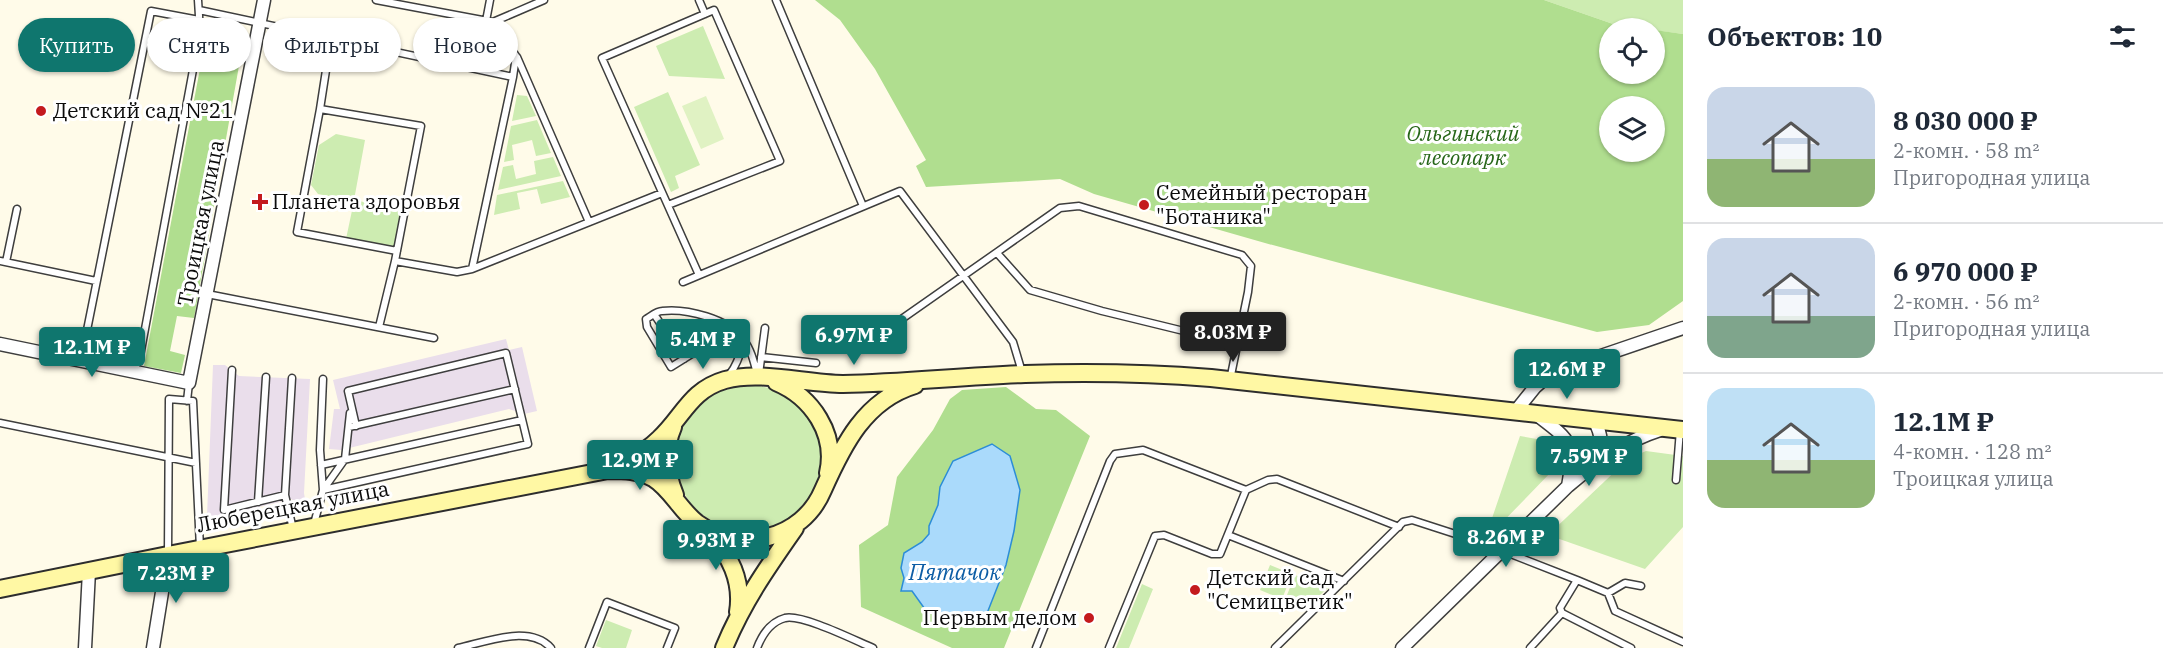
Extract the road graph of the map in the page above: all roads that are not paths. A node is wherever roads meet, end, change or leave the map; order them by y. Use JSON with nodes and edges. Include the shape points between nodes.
{"nodes":[{"id":1,"x":198,"y":0,"type":"edge"},
{"id":2,"x":264,"y":0,"type":"edge"},
{"id":3,"x":376,"y":0,"type":"edge"},
{"id":4,"x":490,"y":0,"type":"edge"},
{"id":5,"x":543,"y":0,"type":"edge"},
{"id":6,"x":699,"y":0,"type":"edge"},
{"id":7,"x":776,"y":0,"type":"edge"},
{"id":8,"x":199,"y":10,"type":"junction"},
{"id":9,"x":705,"y":14,"type":"junction"},
{"id":10,"x":150,"y":18,"type":"edge"},
{"id":11,"x":188,"y":18,"type":"edge"},
{"id":12,"x":200,"y":18,"type":"edge"},
{"id":13,"x":473,"y":18,"type":"edge"},
{"id":14,"x":489,"y":18,"type":"edge"},
{"id":15,"x":497,"y":18,"type":"edge"},
{"id":16,"x":260,"y":22,"type":"junction"},
{"id":17,"x":263,"y":23,"type":"edge"},
{"id":18,"x":147,"y":32,"type":"edge"},
{"id":19,"x":401,"y":53,"type":"edge"},
{"id":20,"x":518,"y":61,"type":"edge"},
{"id":21,"x":193,"y":72,"type":"edge"},
{"id":22,"x":326,"y":72,"type":"edge"},
{"id":23,"x":514,"y":72,"type":"edge"},
{"id":24,"x":513,"y":77,"type":"junction"},
{"id":25,"x":320,"y":109,"type":"junction"},
{"id":26,"x":662,"y":193,"type":"junction"},
{"id":27,"x":668,"y":205,"type":"junction"},
{"id":28,"x":863,"y":206,"type":"junction"},
{"id":29,"x":17,"y":209,"type":"dead end"},
{"id":30,"x":589,"y":222,"type":"junction"},
{"id":31,"x":397,"y":251,"type":"junction"},
{"id":32,"x":997,"y":254,"type":"junction"},
{"id":33,"x":395,"y":261,"type":"junction"},
{"id":34,"x":3,"y":262,"type":"edge"},
{"id":35,"x":472,"y":269,"type":"junction"},
{"id":36,"x":699,"y":275,"type":"junction"},
{"id":37,"x":963,"y":275,"type":"junction"},
{"id":38,"x":96,"y":281,"type":"junction"},
{"id":39,"x":683,"y":282,"type":"dead end"},
{"id":40,"x":207,"y":294,"type":"junction"},
{"id":41,"x":654,"y":314,"type":"junction"},
{"id":42,"x":896,"y":323,"type":"dead end"},
{"id":43,"x":379,"y":327,"type":"junction"},
{"id":44,"x":765,"y":328,"type":"dead end"},
{"id":45,"x":1683,"y":328,"type":"edge"},
{"id":46,"x":434,"y":338,"type":"dead end"},
{"id":47,"x":0,"y":344,"type":"edge"},
{"id":48,"x":1237,"y":344,"type":"junction"},
{"id":49,"x":761,"y":357,"type":"junction"},
{"id":50,"x":684,"y":359,"type":"junction"},
{"id":51,"x":80,"y":361,"type":"junction"},
{"id":52,"x":816,"y":363,"type":"dead end"},
{"id":53,"x":232,"y":370,"type":"dead end"},
{"id":54,"x":134,"y":372,"type":"junction"},
{"id":55,"x":1023,"y":374,"type":"junction"},
{"id":56,"x":266,"y":377,"type":"dead end"},
{"id":57,"x":758,"y":377,"type":"junction"},
{"id":58,"x":292,"y":378,"type":"dead end"},
{"id":59,"x":323,"y":379,"type":"dead end"},
{"id":60,"x":949,"y":379,"type":"junction"},
{"id":61,"x":724,"y":380,"type":"junction"},
{"id":62,"x":1230,"y":381,"type":"junction"},
{"id":63,"x":189,"y":383,"type":"junction"},
{"id":64,"x":515,"y":388,"type":"junction"},
{"id":65,"x":187,"y":401,"type":"junction"},
{"id":66,"x":1515,"y":412,"type":"junction"},
{"id":67,"x":1537,"y":414,"type":"junction"},
{"id":68,"x":677,"y":418,"type":"junction"},
{"id":69,"x":522,"y":420,"type":"junction"},
{"id":70,"x":1594,"y":420,"type":"junction"},
{"id":71,"x":0,"y":423,"type":"edge"},
{"id":72,"x":352,"y":426,"type":"junction"},
{"id":73,"x":1677,"y":429,"type":"edge"},
{"id":74,"x":169,"y":458,"type":"junction"},
{"id":75,"x":345,"y":459,"type":"junction"},
{"id":76,"x":196,"y":463,"type":"junction"},
{"id":77,"x":321,"y":465,"type":"junction"},
{"id":78,"x":1591,"y":466,"type":"junction"},
{"id":79,"x":595,"y":471,"type":"junction"},
{"id":80,"x":1676,"y":480,"type":"dead end"},
{"id":81,"x":826,"y":483,"type":"junction"},
{"id":82,"x":1568,"y":486,"type":"junction"},
{"id":83,"x":323,"y":490,"type":"junction"},
{"id":84,"x":1246,"y":490,"type":"junction"},
{"id":85,"x":285,"y":495,"type":"junction"},
{"id":86,"x":258,"y":502,"type":"junction"},
{"id":87,"x":689,"y":515,"type":"junction"},
{"id":88,"x":799,"y":523,"type":"junction"},
{"id":89,"x":314,"y":526,"type":"junction"},
{"id":90,"x":1399,"y":527,"type":"junction"},
{"id":91,"x":293,"y":530,"type":"junction"},
{"id":92,"x":1228,"y":535,"type":"junction"},
{"id":93,"x":200,"y":549,"type":"junction"},
{"id":94,"x":1502,"y":551,"type":"junction"},
{"id":95,"x":168,"y":555,"type":"junction"},
{"id":96,"x":89,"y":571,"type":"junction"},
{"id":97,"x":1577,"y":580,"type":"junction"},
{"id":98,"x":1344,"y":581,"type":"junction"},
{"id":99,"x":1641,"y":586,"type":"dead end"},
{"id":100,"x":0,"y":589,"type":"edge"},
{"id":101,"x":1608,"y":593,"type":"junction"},
{"id":102,"x":1562,"y":613,"type":"junction"},
{"id":103,"x":734,"y":624,"type":"junction"},
{"id":104,"x":1683,"y":642,"type":"edge"},
{"id":105,"x":85,"y":648,"type":"edge"},
{"id":106,"x":153,"y":648,"type":"edge"},
{"id":107,"x":458,"y":648,"type":"edge"},
{"id":108,"x":551,"y":648,"type":"edge"},
{"id":109,"x":590,"y":648,"type":"edge"},
{"id":110,"x":667,"y":648,"type":"edge"},
{"id":111,"x":724,"y":648,"type":"edge"},
{"id":112,"x":757,"y":648,"type":"edge"},
{"id":113,"x":873,"y":648,"type":"edge"},
{"id":114,"x":1036,"y":648,"type":"edge"},
{"id":115,"x":1109,"y":648,"type":"edge"},
{"id":116,"x":1275,"y":648,"type":"edge"},
{"id":117,"x":1402,"y":648,"type":"edge"},
{"id":118,"x":1530,"y":648,"type":"edge"},
{"id":119,"x":1632,"y":648,"type":"edge"}],
"edges":[{"from":1,"to":8,"type":"lane"},
{"from":2,"to":16,"type":"street","name":"Троицкая улица"},
{"from":3,"to":13,"type":"lane"},
{"from":4,"to":14,"type":"lane"},
{"from":5,"to":15,"type":"lane"},
{"from":6,"to":9,"type":"lane"},
{"from":7,"to":28,"type":"lane"},
{"from":8,"to":12,"type":"lane"},
{"from":8,"to":16,"type":"lane"},
{"from":9,"to":26,"type":"lane","via":[[602,58]]},
{"from":9,"to":27,"type":"lane","via":[[714,10],[780,161]]},
{"from":10,"to":11,"type":"lane","via":[[151,12]]},
{"from":16,"to":17,"type":"lane"},
{"from":16,"to":40,"type":"street","name":"Троицкая улица"},
{"from":18,"to":38,"type":"lane"},
{"from":19,"to":24,"type":"lane"},
{"from":20,"to":30,"type":"lane"},
{"from":21,"to":54,"type":"lane"},
{"from":22,"to":25,"type":"lane"},
{"from":23,"to":24,"type":"lane"},
{"from":24,"to":35,"type":"lane"},
{"from":25,"to":31,"type":"lane","via":[[297,232]]},
{"from":25,"to":31,"type":"lane","via":[[421,126]]},
{"from":26,"to":27,"type":"lane"},
{"from":26,"to":30,"type":"lane"},
{"from":27,"to":36,"type":"lane"},
{"from":28,"to":36,"type":"lane"},
{"from":28,"to":37,"type":"lane","via":[[900,191]]},
{"from":29,"to":34,"type":"lane"},
{"from":30,"to":35,"type":"lane"},
{"from":31,"to":33,"type":"lane"},
{"from":32,"to":37,"type":"lane"},
{"from":32,"to":48,"type":"lane","via":[[1030,290]]},
{"from":32,"to":48,"type":"lane","via":[[1060,208],[1079,206],[1242,255],[1251,266]]},
{"from":33,"to":35,"type":"lane","via":[[457,272]]},
{"from":33,"to":43,"type":"lane"},
{"from":34,"to":38,"type":"lane"},
{"from":36,"to":39,"type":"lane"},
{"from":37,"to":42,"type":"lane"},
{"from":37,"to":55,"type":"lane","via":[[1013,342]]},
{"from":38,"to":51,"type":"lane"},
{"from":40,"to":43,"type":"lane"},
{"from":40,"to":63,"type":"street","name":"Троицкая улица"},
{"from":41,"to":50,"type":"lane"},
{"from":41,"to":50,"type":"lane","via":[[646,319],[646,327],[671,367]]},
{"from":41,"to":57,"type":"lane","via":[[677,311],[708,317],[735,330],[745,340]]},
{"from":43,"to":46,"type":"lane"},
{"from":44,"to":49,"type":"lane"},
{"from":45,"to":66,"type":"street","via":[[1551,373]]},
{"from":47,"to":51,"type":"street"},
{"from":48,"to":62,"type":"lane"},
{"from":49,"to":52,"type":"lane"},
{"from":49,"to":57,"type":"lane"},
{"from":50,"to":61,"type":"lane","via":[[719,337],[734,336],[741,350]]},
{"from":51,"to":54,"type":"street"},
{"from":53,"to":86,"type":"lane","via":[[224,510]]},
{"from":54,"to":63,"type":"street"},
{"from":55,"to":60,"type":"main road"},
{"from":55,"to":62,"type":"main road","via":[[1156,374]]},
{"from":56,"to":86,"type":"lane"},
{"from":57,"to":60,"type":"main road","via":[[842,384]]},
{"from":57,"to":61,"type":"main road"},
{"from":57,"to":81,"type":"main road","via":[[787,386],[813,408],[830,451]]},
{"from":58,"to":85,"type":"lane"},
{"from":59,"to":77,"type":"lane"},
{"from":60,"to":81,"type":"main road","via":[[899,390],[869,411]]},
{"from":61,"to":68,"type":"main road","via":[[698,394]]},
{"from":62,"to":66,"type":"main road"},
{"from":63,"to":65,"type":"lane"},
{"from":64,"to":69,"type":"lane"},
{"from":64,"to":72,"type":"lane"},
{"from":64,"to":72,"type":"lane","via":[[506,353],[348,391]]},
{"from":65,"to":74,"type":"lane","via":[[169,399]]},
{"from":65,"to":76,"type":"lane","via":[[193,401]]},
{"from":66,"to":67,"type":"main road"},
{"from":67,"to":70,"type":"main road"},
{"from":67,"to":82,"type":"street","via":[[1564,436],[1572,466]]},
{"from":68,"to":79,"type":"main road","via":[[660,439],[638,455]]},
{"from":68,"to":87,"type":"main road","via":[[670,433],[666,465],[672,489]]},
{"from":69,"to":75,"type":"lane"},
{"from":69,"to":83,"type":"lane","via":[[528,444]]},
{"from":70,"to":73,"type":"main road"},
{"from":70,"to":78,"type":"street","via":[[1601,433],[1598,454]]},
{"from":71,"to":74,"type":"lane"},
{"from":72,"to":75,"type":"lane"},
{"from":73,"to":78,"type":"street","via":[[1640,436]]},
{"from":73,"to":80,"type":"lane"},
{"from":74,"to":76,"type":"lane"},
{"from":74,"to":95,"type":"lane"},
{"from":75,"to":77,"type":"lane"},
{"from":75,"to":83,"type":"lane"},
{"from":76,"to":93,"type":"lane"},
{"from":77,"to":83,"type":"lane"},
{"from":78,"to":82,"type":"street"},
{"from":79,"to":87,"type":"main road","via":[[645,474],[663,485]]},
{"from":79,"to":89,"type":"main road","name":"Люберецкая улица"},
{"from":81,"to":88,"type":"main road","via":[[820,498]]},
{"from":82,"to":94,"type":"street"},
{"from":83,"to":89,"type":"lane"},
{"from":84,"to":90,"type":"lane","via":[[1277,479]]},
{"from":84,"to":92,"type":"lane"},
{"from":84,"to":114,"type":"lane","via":[[1143,450],[1115,454]]},
{"from":85,"to":86,"type":"lane"},
{"from":85,"to":91,"type":"lane"},
{"from":87,"to":88,"type":"main road","via":[[723,536],[755,540]]},
{"from":87,"to":103,"type":"main road","via":[[724,550],[736,577],[740,599]]},
{"from":88,"to":103,"type":"main road","via":[[753,588]]},
{"from":89,"to":91,"type":"main road","name":"Люберецкая улица"},
{"from":90,"to":94,"type":"lane","via":[[1407,521],[1418,521]]},
{"from":90,"to":98,"type":"lane"},
{"from":91,"to":93,"type":"main road","name":"Люберецкая улица"},
{"from":92,"to":98,"type":"lane"},
{"from":92,"to":115,"type":"lane","via":[[1216,555],[1164,535],[1155,536]]},
{"from":93,"to":95,"type":"main road","name":"Люберецкая улица"},
{"from":94,"to":97,"type":"lane"},
{"from":94,"to":117,"type":"street"},
{"from":95,"to":96,"type":"main road","name":"Люберецкая улица"},
{"from":95,"to":106,"type":"street"},
{"from":96,"to":100,"type":"main road","name":"Люберецкая улица"},
{"from":96,"to":105,"type":"street"},
{"from":97,"to":101,"type":"lane"},
{"from":97,"to":102,"type":"lane","via":[[1560,608]]},
{"from":98,"to":116,"type":"lane"},
{"from":99,"to":101,"type":"lane","via":[[1624,583]]},
{"from":101,"to":104,"type":"lane","via":[[1615,611]]},
{"from":102,"to":118,"type":"lane"},
{"from":102,"to":119,"type":"lane"},
{"from":103,"to":111,"type":"main road"},
{"from":107,"to":108,"type":"lane","via":[[525,636],[543,640]]},
{"from":109,"to":110,"type":"lane","via":[[608,602],[675,628]]},
{"from":112,"to":113,"type":"lane","via":[[769,627],[784,618],[800,618]]}]}
